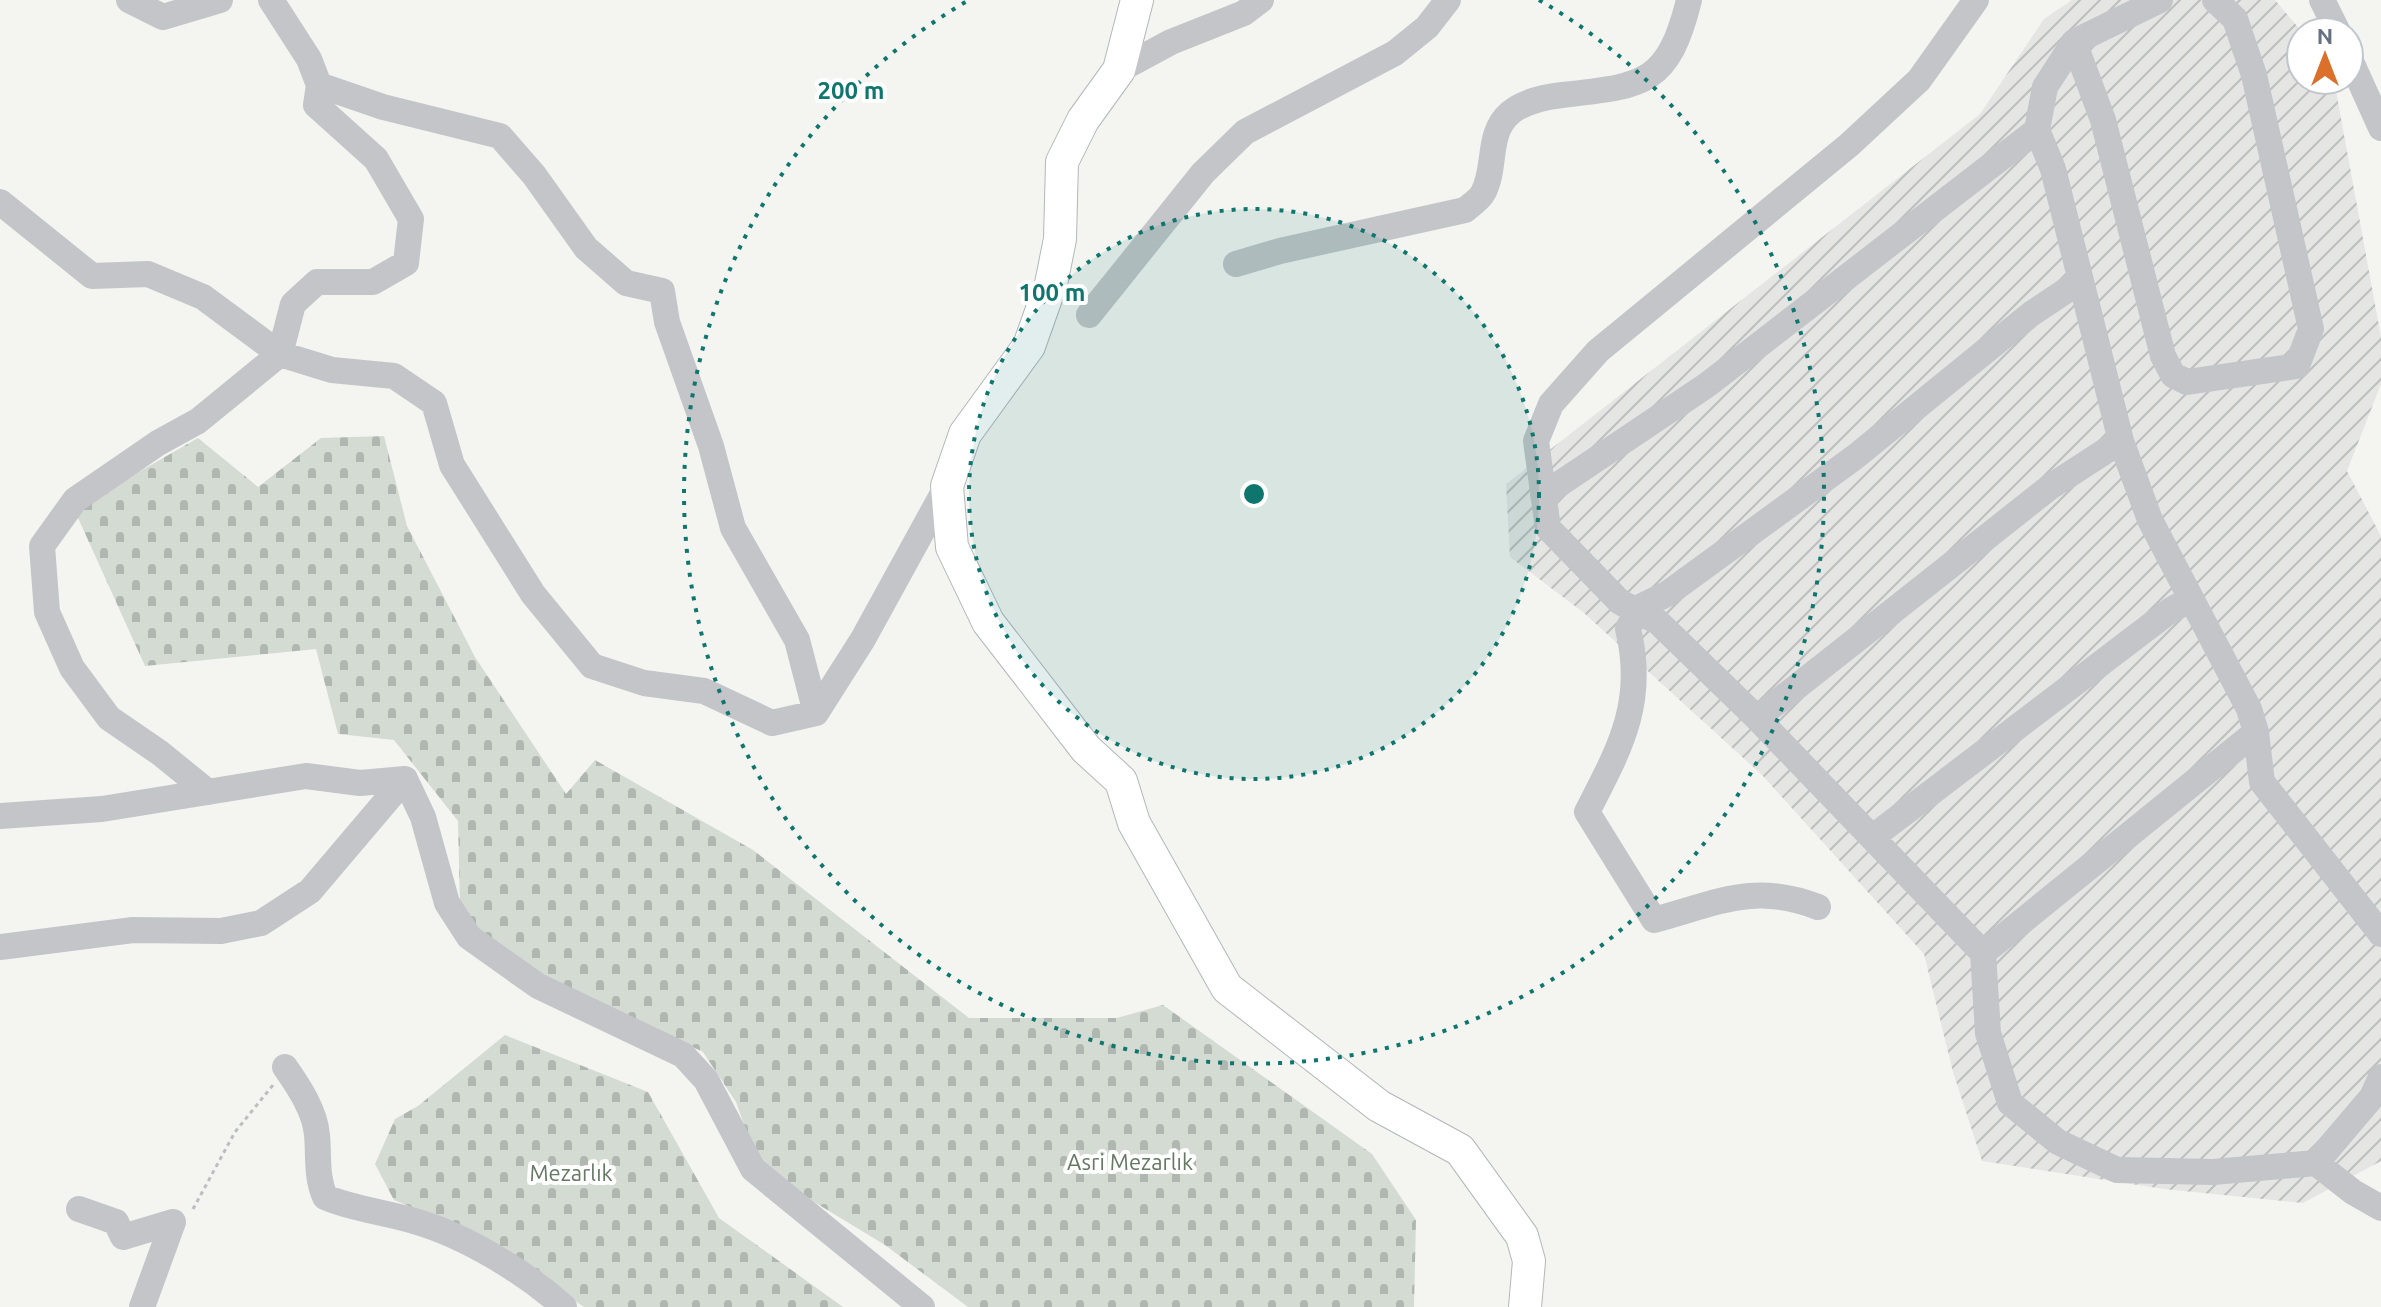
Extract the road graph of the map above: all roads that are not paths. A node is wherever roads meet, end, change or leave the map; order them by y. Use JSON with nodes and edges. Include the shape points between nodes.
{"nodes":[{"id":1,"x":129,"y":0,"type":"edge"},
{"id":2,"x":220,"y":0,"type":"edge"},
{"id":3,"x":271,"y":0,"type":"edge"},
{"id":4,"x":1137,"y":0,"type":"edge"},
{"id":5,"x":1261,"y":0,"type":"edge"},
{"id":6,"x":1448,"y":0,"type":"edge"},
{"id":7,"x":1689,"y":0,"type":"edge"},
{"id":8,"x":1976,"y":0,"type":"edge"},
{"id":9,"x":2160,"y":0,"type":"edge"},
{"id":10,"x":2215,"y":0,"type":"edge"},
{"id":11,"x":2074,"y":42,"type":"junction"},
{"id":12,"x":1119,"y":70,"type":"junction"},
{"id":13,"x":319,"y":85,"type":"junction"},
{"id":14,"x":2365,"y":92,"type":"edge"},
{"id":15,"x":2381,"y":128,"type":"edge"},
{"id":16,"x":2037,"y":130,"type":"junction"},
{"id":17,"x":0,"y":202,"type":"edge"},
{"id":18,"x":1236,"y":264,"type":"dead end"},
{"id":19,"x":2079,"y":282,"type":"junction"},
{"id":20,"x":1089,"y":315,"type":"dead end"},
{"id":21,"x":280,"y":354,"type":"junction"},
{"id":22,"x":2121,"y":441,"type":"junction"},
{"id":23,"x":947,"y":486,"type":"junction"},
{"id":24,"x":1543,"y":495,"type":"junction"},
{"id":25,"x":2191,"y":599,"type":"junction"},
{"id":26,"x":1638,"y":608,"type":"junction"},
{"id":27,"x":816,"y":713,"type":"junction"},
{"id":28,"x":1757,"y":718,"type":"junction"},
{"id":29,"x":2256,"y":732,"type":"junction"},
{"id":30,"x":405,"y":779,"type":"junction"},
{"id":31,"x":208,"y":792,"type":"junction"},
{"id":32,"x":0,"y":816,"type":"edge"},
{"id":33,"x":1874,"y":836,"type":"junction"},
{"id":34,"x":1818,"y":907,"type":"dead end"},
{"id":35,"x":2381,"y":934,"type":"edge"},
{"id":36,"x":0,"y":947,"type":"edge"},
{"id":37,"x":1983,"y":953,"type":"junction"},
{"id":38,"x":285,"y":1067,"type":"road end"},
{"id":39,"x":2381,"y":1077,"type":"edge"},
{"id":40,"x":2316,"y":1163,"type":"junction"},
{"id":41,"x":2381,"y":1208,"type":"edge"},
{"id":42,"x":79,"y":1209,"type":"dead end"},
{"id":43,"x":917,"y":1304,"type":"edge"},
{"id":44,"x":142,"y":1307,"type":"edge"},
{"id":45,"x":564,"y":1307,"type":"edge"},
{"id":46,"x":1525,"y":1307,"type":"edge"}],
"edges":[{"from":1,"to":2,"type":"street","via":[[163,17]]},
{"from":3,"to":13,"type":"street","via":[[309,59]]},
{"from":4,"to":12,"type":"main road"},
{"from":5,"to":12,"type":"street","via":[[1244,13]]},
{"from":6,"to":20,"type":"street","via":[[1427,27],[1395,53],[1245,132],[1203,173]]},
{"from":7,"to":18,"type":"street","via":[[1683,28],[1658,71],[1629,87],[1552,96],[1510,113],[1496,132],[1483,193],[1465,210]]},
{"from":8,"to":24,"type":"street","via":[[1919,80],[1849,145],[1598,351],[1551,404],[1536,441]]},
{"from":9,"to":11,"type":"street"},
{"from":10,"to":11,"type":"street","via":[[2235,19],[2254,75],[2311,329],[2297,366],[2187,382],[2173,375],[2163,356],[2103,120]]},
{"from":11,"to":16,"type":"street","via":[[2045,87]]},
{"from":12,"to":23,"type":"main road","via":[[1083,120],[1062,162],[1060,239],[1029,346],[965,434]]},
{"from":13,"to":21,"type":"street","via":[[316,105],[376,159],[411,219],[406,263],[373,282],[317,282],[293,304]]},
{"from":13,"to":27,"type":"street","via":[[500,136],[586,248],[626,283],[662,291],[667,322],[711,446],[733,528],[797,640]]},
{"from":14,"to":15,"type":"street"},
{"from":16,"to":19,"type":"street","via":[[2053,169]]},
{"from":16,"to":24,"type":"street","via":[[1707,385]]},
{"from":17,"to":21,"type":"street","via":[[92,276],[148,274],[203,297]]},
{"from":19,"to":22,"type":"street"},
{"from":19,"to":26,"type":"street","via":[[2031,314],[1855,457],[1667,594]]},
{"from":21,"to":27,"type":"street","via":[[332,370],[394,376],[434,403],[452,465],[533,594],[592,666],[644,683],[704,691],[772,723]]},
{"from":21,"to":31,"type":"street","via":[[198,421],[75,500],[42,546],[47,612],[72,668],[109,718]]},
{"from":22,"to":25,"type":"street","via":[[2150,520]]},
{"from":22,"to":28,"type":"street","via":[[2050,487]]},
{"from":23,"to":27,"type":"street"},
{"from":23,"to":46,"type":"main road","via":[[952,547],[988,622],[1086,749],[1121,781],[1134,823],[1227,988],[1379,1106],[1460,1150],[1522,1236],[1529,1261]]},
{"from":24,"to":26,"type":"street","via":[[1548,528],[1620,602]]},
{"from":25,"to":29,"type":"street"},
{"from":25,"to":33,"type":"street"},
{"from":26,"to":28,"type":"street"},
{"from":26,"to":34,"type":"street","via":[[1628,629],[1637,664],[1629,719],[1587,812],[1654,920],[1755,893],[1787,896]]},
{"from":28,"to":33,"type":"street"},
{"from":29,"to":35,"type":"street","via":[[2262,782]]},
{"from":29,"to":37,"type":"street"},
{"from":30,"to":31,"type":"street","via":[[360,783],[306,776]]},
{"from":30,"to":36,"type":"street","via":[[310,891],[261,923],[221,931],[133,930]]},
{"from":30,"to":43,"type":"street","via":[[423,817],[447,903],[469,937],[538,986],[683,1055],[706,1080],[753,1169]]},
{"from":31,"to":32,"type":"street","via":[[102,809]]},
{"from":33,"to":37,"type":"street"},
{"from":37,"to":40,"type":"street","via":[[1988,1033],[2010,1103],[2058,1142],[2117,1170],[2213,1172]]},
{"from":38,"to":45,"type":"street","via":[[310,1108],[317,1132],[318,1181],[325,1197],[455,1234]]},
{"from":39,"to":40,"type":"street","via":[[2372,1097]]},
{"from":40,"to":41,"type":"street"},
{"from":42,"to":44,"type":"street","via":[[116,1222],[123,1237],[173,1222]]}]}
